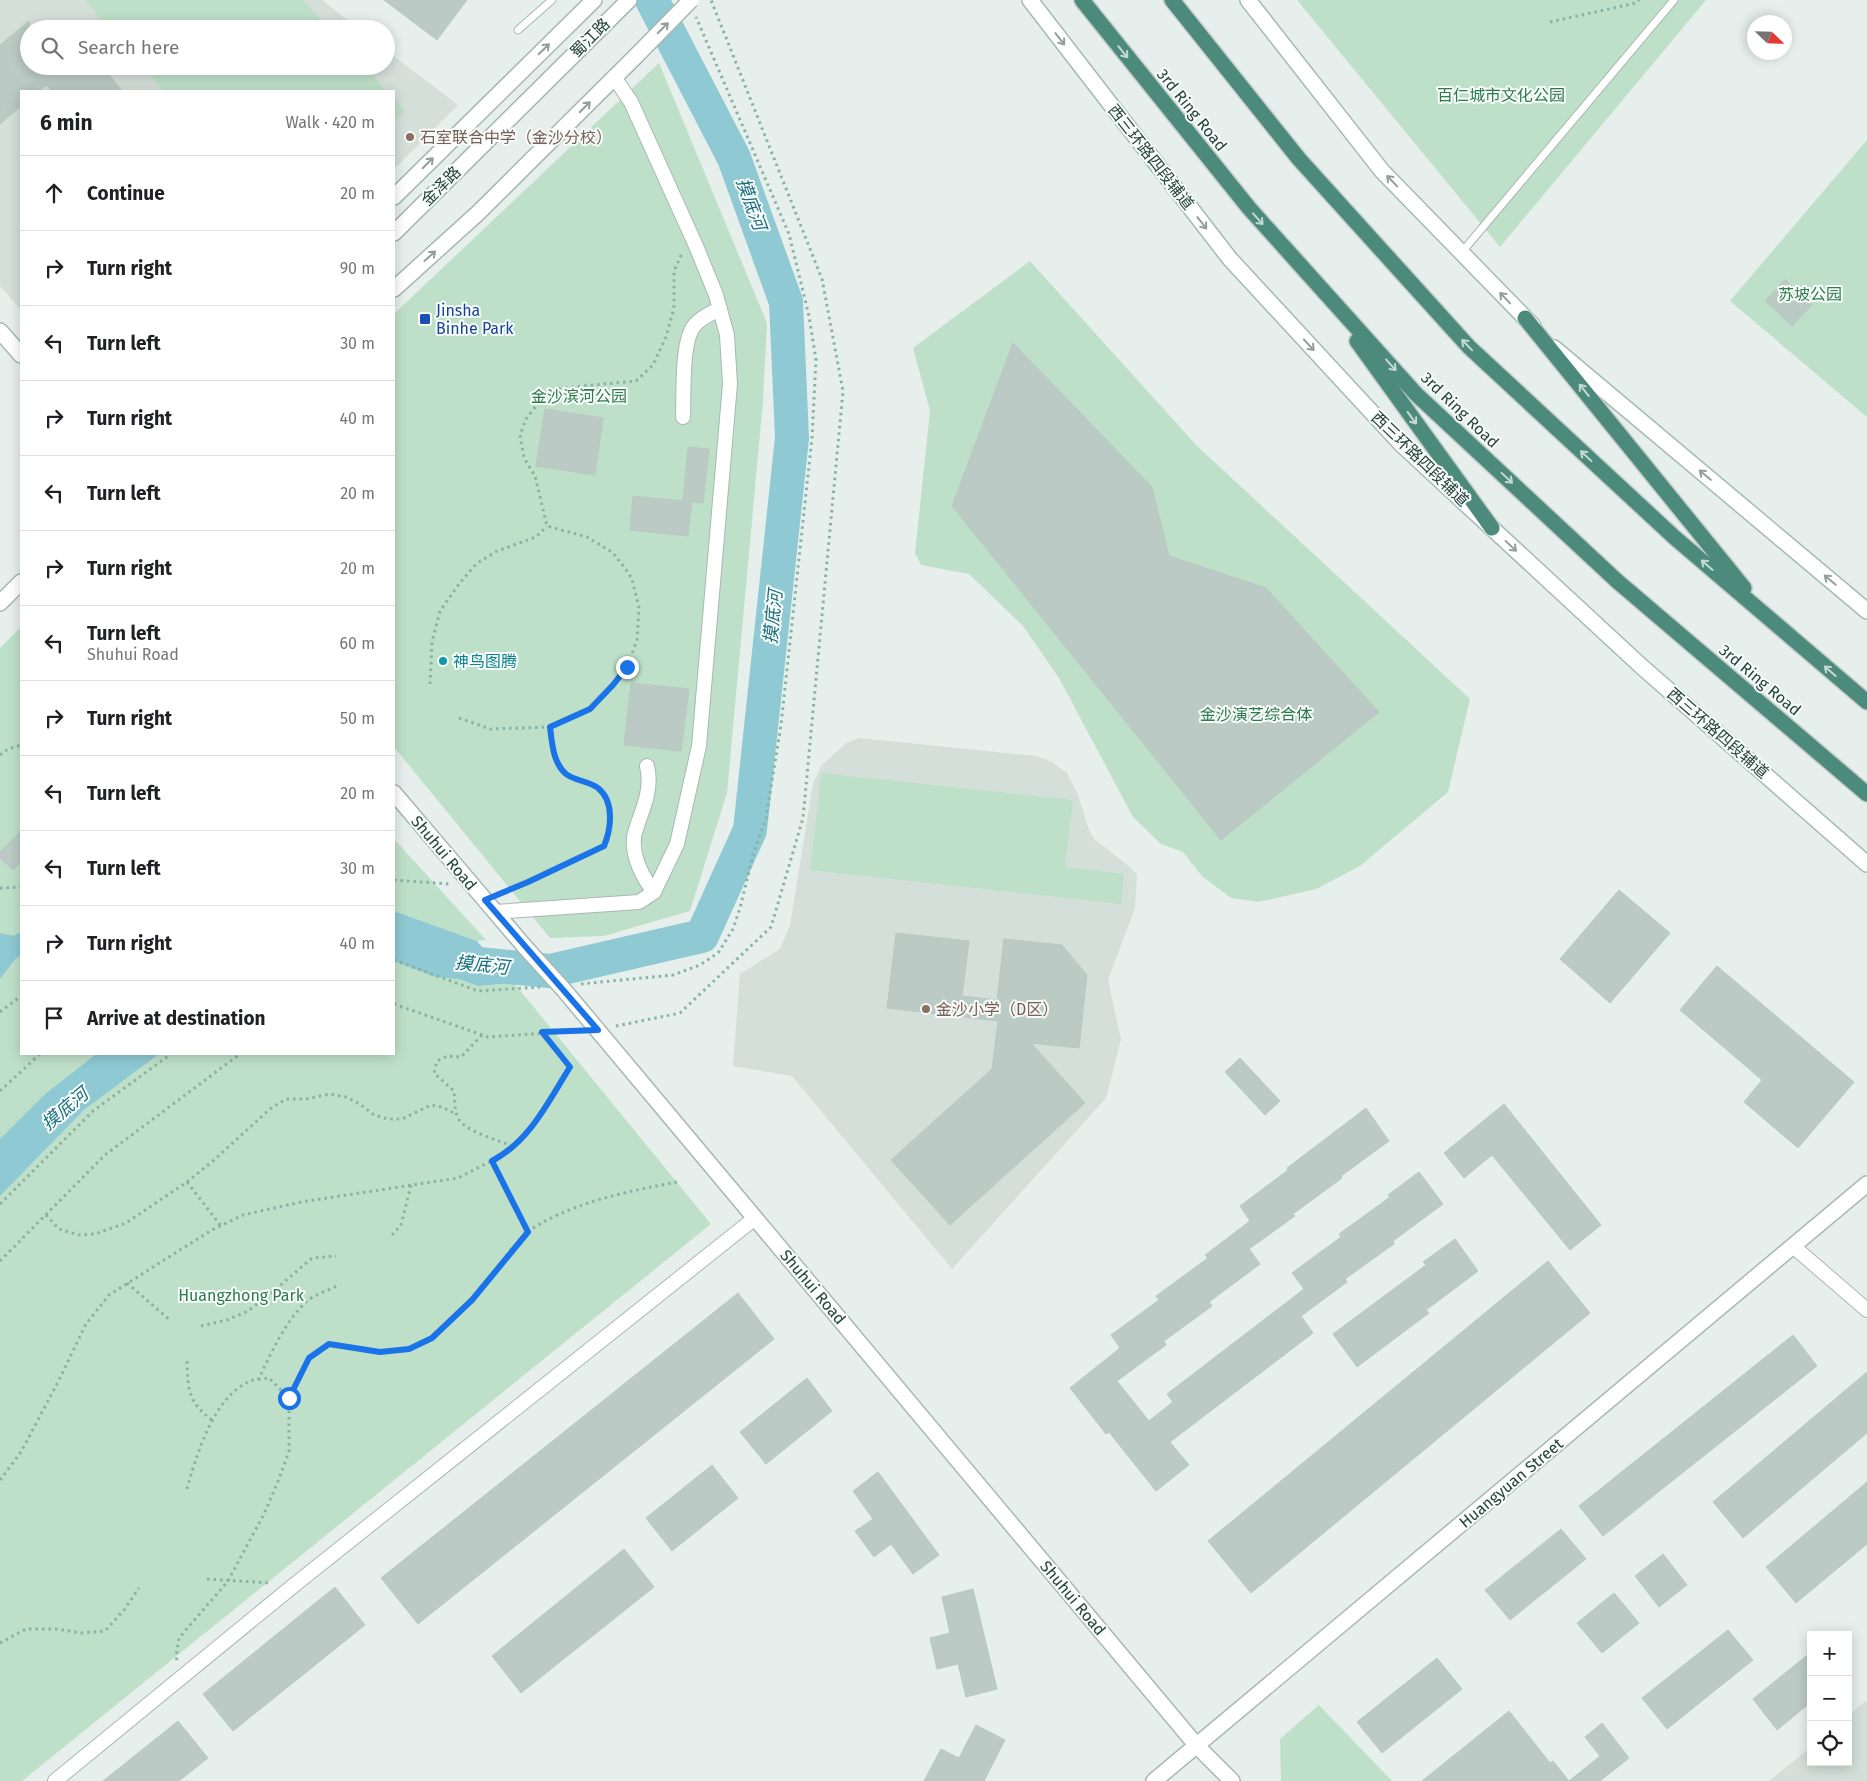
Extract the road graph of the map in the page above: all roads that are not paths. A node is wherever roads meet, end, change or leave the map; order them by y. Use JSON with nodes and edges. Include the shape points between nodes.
{"nodes":[{"id":1,"x":552,"y":0,"type":"edge"},
{"id":2,"x":594,"y":0,"type":"edge"},
{"id":3,"x":629,"y":0,"type":"edge"},
{"id":4,"x":691,"y":0,"type":"edge"},
{"id":5,"x":1030,"y":0,"type":"edge"},
{"id":6,"x":1082,"y":0,"type":"edge"},
{"id":7,"x":1172,"y":0,"type":"edge"},
{"id":8,"x":1248,"y":0,"type":"edge"},
{"id":9,"x":1674,"y":0,"type":"edge"},
{"id":10,"x":518,"y":30,"type":"dead end"},
{"id":11,"x":552,"y":76,"type":"joint"},
{"id":12,"x":614,"y":77,"type":"junction"},
{"id":13,"x":395,"y":196,"type":"edge"},
{"id":14,"x":395,"y":232,"type":"edge"},
{"id":15,"x":1461,"y":252,"type":"junction"},
{"id":16,"x":1312,"y":279,"type":"junction"},
{"id":17,"x":395,"y":288,"type":"edge"},
{"id":18,"x":720,"y":309,"type":"junction"},
{"id":19,"x":1525,"y":318,"type":"junction"},
{"id":20,"x":0,"y":331,"type":"edge"},
{"id":21,"x":20,"y":354,"type":"edge"},
{"id":22,"x":683,"y":418,"type":"dead end"},
{"id":23,"x":1492,"y":528,"type":"junction"},
{"id":24,"x":20,"y":583,"type":"edge"},
{"id":25,"x":0,"y":603,"type":"edge"},
{"id":26,"x":1867,"y":611,"type":"edge"},
{"id":27,"x":1769,"y":618,"type":"junction"},
{"id":28,"x":1867,"y":702,"type":"edge"},
{"id":29,"x":647,"y":766,"type":"dead end"},
{"id":30,"x":395,"y":794,"type":"edge"},
{"id":31,"x":1867,"y":794,"type":"edge"},
{"id":32,"x":1867,"y":864,"type":"edge"},
{"id":33,"x":654,"y":892,"type":"junction"},
{"id":34,"x":490,"y":906,"type":"junction"},
{"id":35,"x":1867,"y":1184,"type":"edge"},
{"id":36,"x":755,"y":1218,"type":"junction"},
{"id":37,"x":1794,"y":1247,"type":"junction"},
{"id":38,"x":1867,"y":1310,"type":"edge"},
{"id":39,"x":1197,"y":1746,"type":"junction"},
{"id":40,"x":55,"y":1781,"type":"edge"},
{"id":41,"x":1154,"y":1781,"type":"edge"},
{"id":42,"x":1232,"y":1781,"type":"edge"}],
"edges":[{"from":1,"to":10,"type":"lane"},
{"from":13,"to":2,"type":"street","one_way":true},
{"from":3,"to":11,"type":"street","name":"蜀江路"},
{"from":12,"to":4,"type":"street","one_way":true,"bridge":true},
{"from":5,"to":23,"type":"street","name":"西三环路四段辅道","one_way":true,"via":[[1230,259],[1401,444]]},
{"from":6,"to":16,"type":"highway","name":"3rd Ring Road","one_way":true,"via":[[1249,208]]},
{"from":27,"to":7,"type":"highway","one_way":true,"via":[[1674,537],[1469,347],[1299,159]]},
{"from":15,"to":8,"type":"street","one_way":true,"via":[[1382,171]]},
{"from":9,"to":15,"type":"lane"},
{"from":11,"to":14,"type":"street","name":"金泽路"},
{"from":17,"to":12,"type":"street","one_way":true,"via":[[478,213]]},
{"from":12,"to":18,"type":"street","via":[[631,102],[696,246]]},
{"from":19,"to":15,"type":"street","one_way":true},
{"from":16,"to":23,"type":"highway","one_way":true},
{"from":16,"to":31,"type":"highway","name":"3rd Ring Road","one_way":true,"via":[[1416,394],[1617,581]]},
{"from":18,"to":22,"type":"street","via":[[694,326],[686,343]]},
{"from":18,"to":33,"type":"street","via":[[727,335],[730,384],[699,746],[677,844]]},
{"from":26,"to":19,"type":"street","one_way":true,"via":[[1555,348]]},
{"from":27,"to":19,"type":"highway","one_way":true},
{"from":20,"to":21,"type":"street"},
{"from":23,"to":32,"type":"street","name":"西三环路四段辅道","one_way":true,"via":[[1641,666]]},
{"from":24,"to":25,"type":"street"},
{"from":28,"to":27,"type":"highway","one_way":true},
{"from":29,"to":33,"type":"street","via":[[650,778],[647,797],[634,839],[637,860]]},
{"from":30,"to":34,"type":"street","name":"Shuhui Road"},
{"from":33,"to":34,"type":"street","via":[[639,902]]},
{"from":34,"to":36,"type":"street","name":"Shuhui Road","bridge":true},
{"from":35,"to":37,"type":"street","name":"Huangyuan Street"},
{"from":36,"to":39,"type":"street","name":"Shuhui Road"},
{"from":36,"to":40,"type":"street","via":[[293,1586]]},
{"from":37,"to":38,"type":"street"},
{"from":37,"to":39,"type":"street","name":"Huangyuan Street"},
{"from":39,"to":41,"type":"street","name":"Huangyuan Street"},
{"from":39,"to":42,"type":"street","name":"Shuhui Road"}]}
